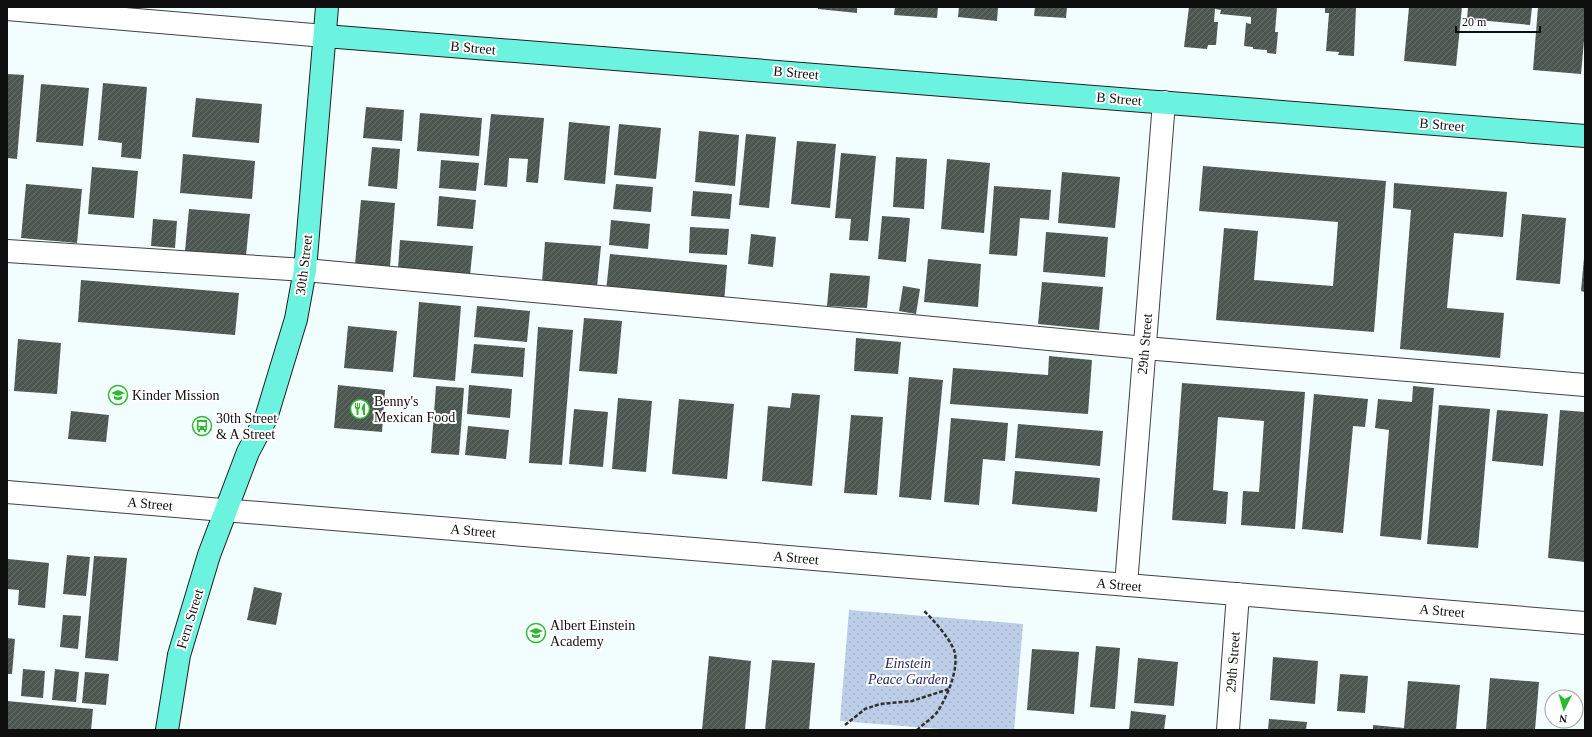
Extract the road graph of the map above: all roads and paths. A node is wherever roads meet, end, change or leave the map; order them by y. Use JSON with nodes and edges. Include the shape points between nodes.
{"nodes":[{"id":1,"x":327,"y":7,"type":"edge"},
{"id":2,"x":7,"y":9,"type":"edge"},
{"id":3,"x":325,"y":36,"type":"junction"},
{"id":4,"x":1164,"y":102,"type":"junction"},
{"id":5,"x":1585,"y":136,"type":"edge"},
{"id":6,"x":7,"y":251,"type":"edge"},
{"id":7,"x":305,"y":270,"type":"junction"},
{"id":8,"x":1144,"y":348,"type":"junction"},
{"id":9,"x":1585,"y":385,"type":"edge"},
{"id":10,"x":7,"y":492,"type":"edge"},
{"id":11,"x":226,"y":511,"type":"junction"},
{"id":12,"x":1126,"y":585,"type":"junction"},
{"id":13,"x":1238,"y":594,"type":"junction"},
{"id":14,"x":924,"y":611,"type":"dead end"},
{"id":15,"x":1585,"y":623,"type":"edge"},
{"id":16,"x":949,"y":689,"type":"junction"},
{"id":17,"x":846,"y":725,"type":"dead end"},
{"id":18,"x":168,"y":730,"type":"edge"},
{"id":19,"x":917,"y":730,"type":"edge"},
{"id":20,"x":1228,"y":730,"type":"edge"}],
"edges":[{"from":1,"to":3,"type":"main road","name":"30th Street"},
{"from":2,"to":3,"type":"street","name":"B Street"},
{"from":3,"to":4,"type":"main road","name":"B Street"},
{"from":3,"to":7,"type":"main road","name":"30th Street"},
{"from":4,"to":5,"type":"main road","name":"B Street"},
{"from":4,"to":8,"type":"street","name":"29th Street"},
{"from":6,"to":7,"type":"street"},
{"from":7,"to":8,"type":"street"},
{"from":7,"to":11,"type":"main road","name":"30th Street","via":[[296,319],[266,418],[248,452]]},
{"from":8,"to":9,"type":"street"},
{"from":8,"to":12,"type":"street","name":"29th Street"},
{"from":10,"to":11,"type":"street","name":"A Street"},
{"from":11,"to":12,"type":"street","name":"A Street"},
{"from":11,"to":18,"type":"main road","name":"Fern Street","via":[[209,555],[179,655]]},
{"from":12,"to":13,"type":"street","name":"A Street"},
{"from":13,"to":15,"type":"street","name":"A Street"},
{"from":13,"to":20,"type":"street","name":"29th Street"},
{"from":14,"to":16,"type":"path","via":[[933,619],[954,650],[956,667]]},
{"from":16,"to":17,"type":"path","via":[[912,701],[880,704],[865,709]]},
{"from":16,"to":19,"type":"path","via":[[937,712]]}]}
